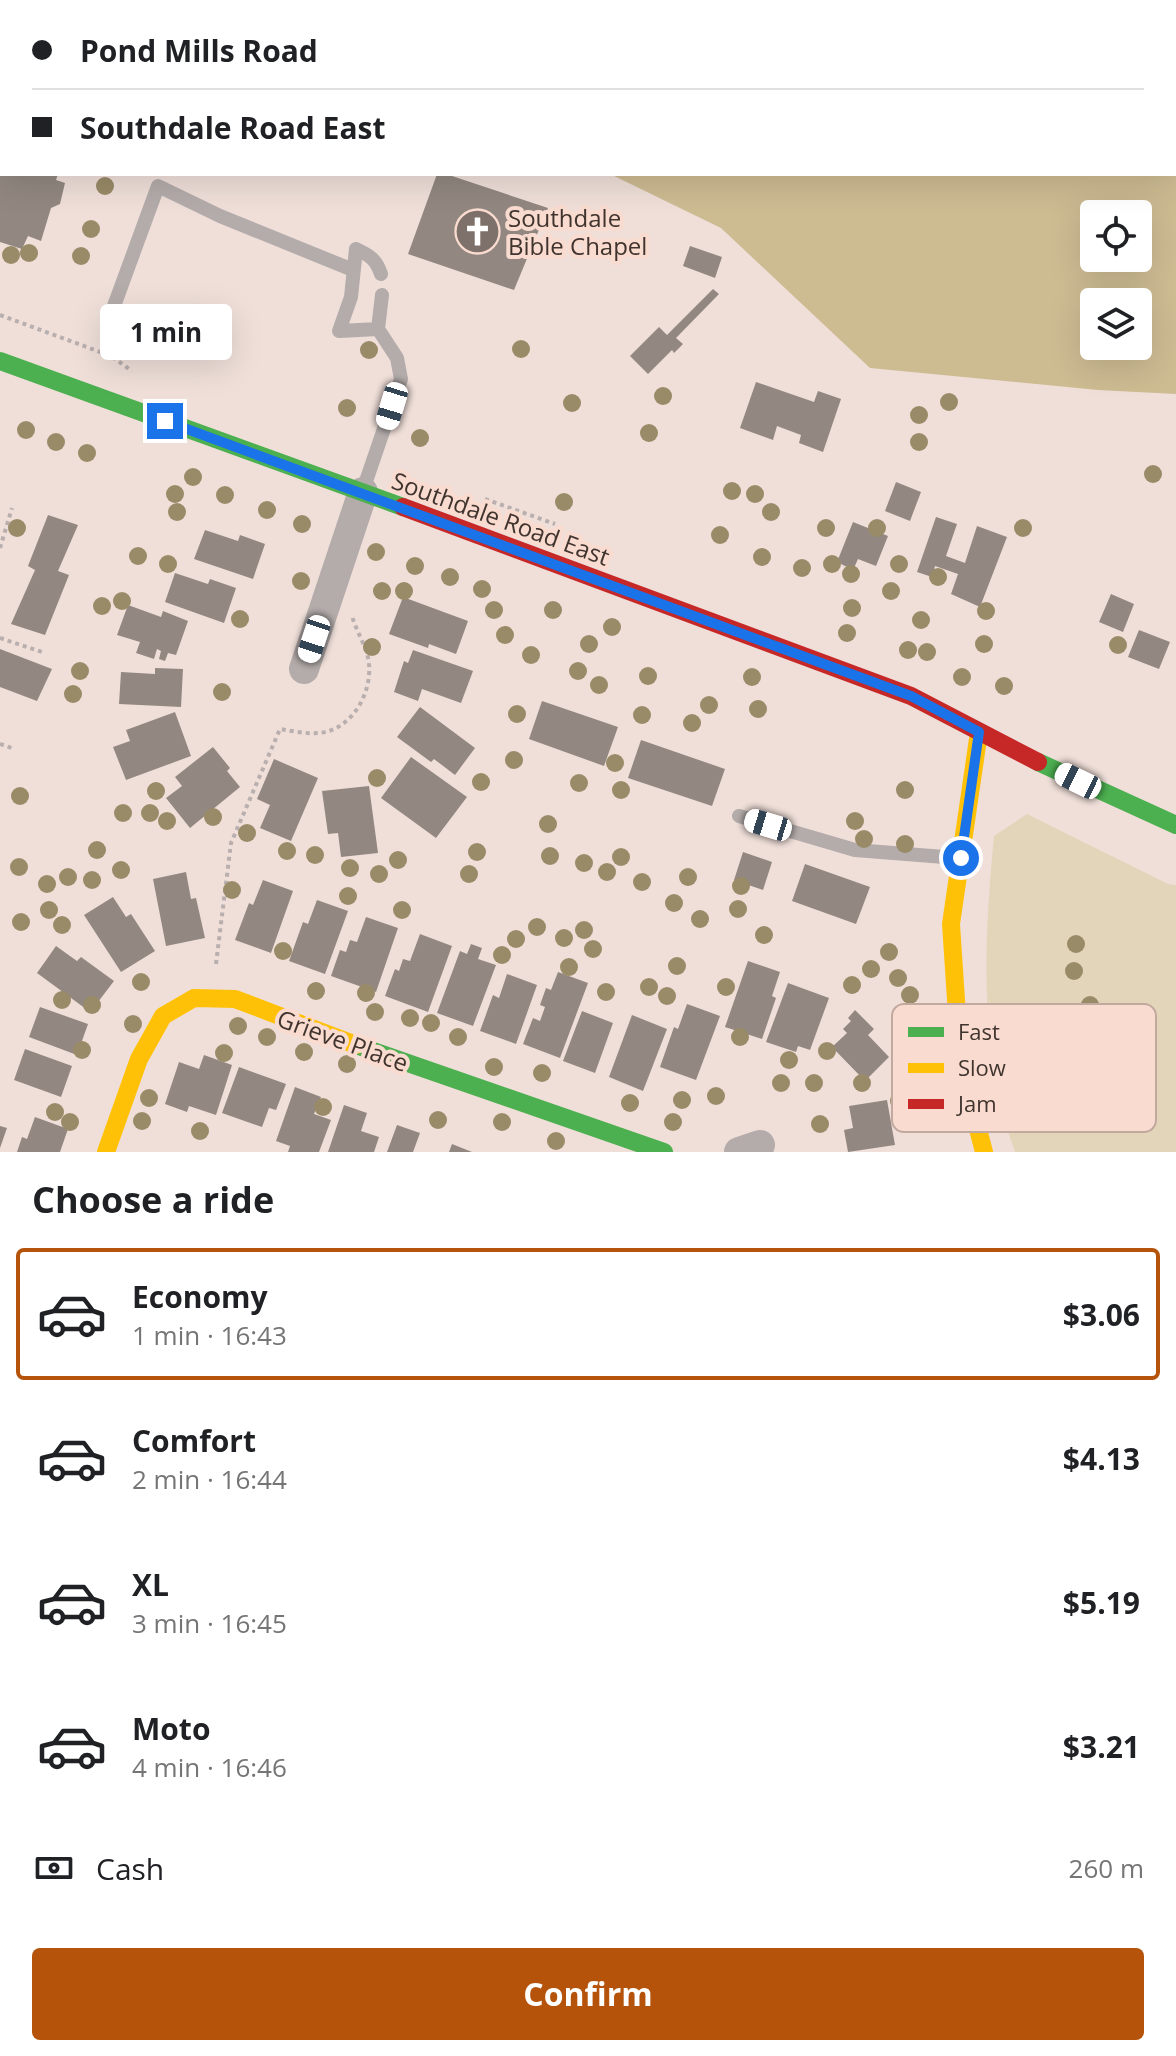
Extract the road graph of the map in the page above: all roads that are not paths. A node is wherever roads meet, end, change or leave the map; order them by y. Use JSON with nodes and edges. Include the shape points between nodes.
{"nodes":[{"id":1,"x":147,"y":176,"type":"edge"},
{"id":2,"x":158,"y":186,"type":"junction"},
{"id":3,"x":353,"y":270,"type":"junction"},
{"id":4,"x":381,"y":274,"type":"dead end"},
{"id":5,"x":382,"y":295,"type":"dead end"},
{"id":6,"x":114,"y":306,"type":"dead end"},
{"id":7,"x":378,"y":329,"type":"junction"},
{"id":8,"x":0,"y":361,"type":"edge"},
{"id":9,"x":363,"y":492,"type":"junction"},
{"id":10,"x":304,"y":669,"type":"dead end"},
{"id":11,"x":979,"y":732,"type":"junction"},
{"id":12,"x":739,"y":816,"type":"dead end"},
{"id":13,"x":1176,"y":825,"type":"edge"},
{"id":14,"x":961,"y":858,"type":"junction"},
{"id":15,"x":956,"y":1004,"type":"edge"},
{"id":16,"x":979,"y":1132,"type":"edge"},
{"id":17,"x":106,"y":1152,"type":"edge"},
{"id":18,"x":664,"y":1152,"type":"edge"},
{"id":19,"x":984,"y":1152,"type":"edge"}],
"edges":[{"from":1,"to":2,"type":"lane"},
{"from":2,"to":3,"type":"lane"},
{"from":2,"to":6,"type":"lane"},
{"from":3,"to":4,"type":"lane","via":[[356,249],[369,255]]},
{"from":3,"to":7,"type":"lane","via":[[351,297],[339,331]]},
{"from":5,"to":7,"type":"lane"},
{"from":7,"to":9,"type":"lane","via":[[397,358],[401,379]]},
{"from":8,"to":9,"type":"main road","name":"Southdale Road East"},
{"from":9,"to":10,"type":"street"},
{"from":9,"to":11,"type":"main road","name":"Southdale Road East","via":[[911,696]]},
{"from":11,"to":13,"type":"main road","name":"Southdale Road East"},
{"from":11,"to":14,"type":"main road"},
{"from":12,"to":14,"type":"lane","via":[[855,850]]},
{"from":14,"to":15,"type":"main road","via":[[951,924]]},
{"from":16,"to":19,"type":"main road"},
{"from":17,"to":18,"type":"main road","name":"Grieve Place","via":[[139,1059],[163,1016],[194,998],[235,999]]}]}
